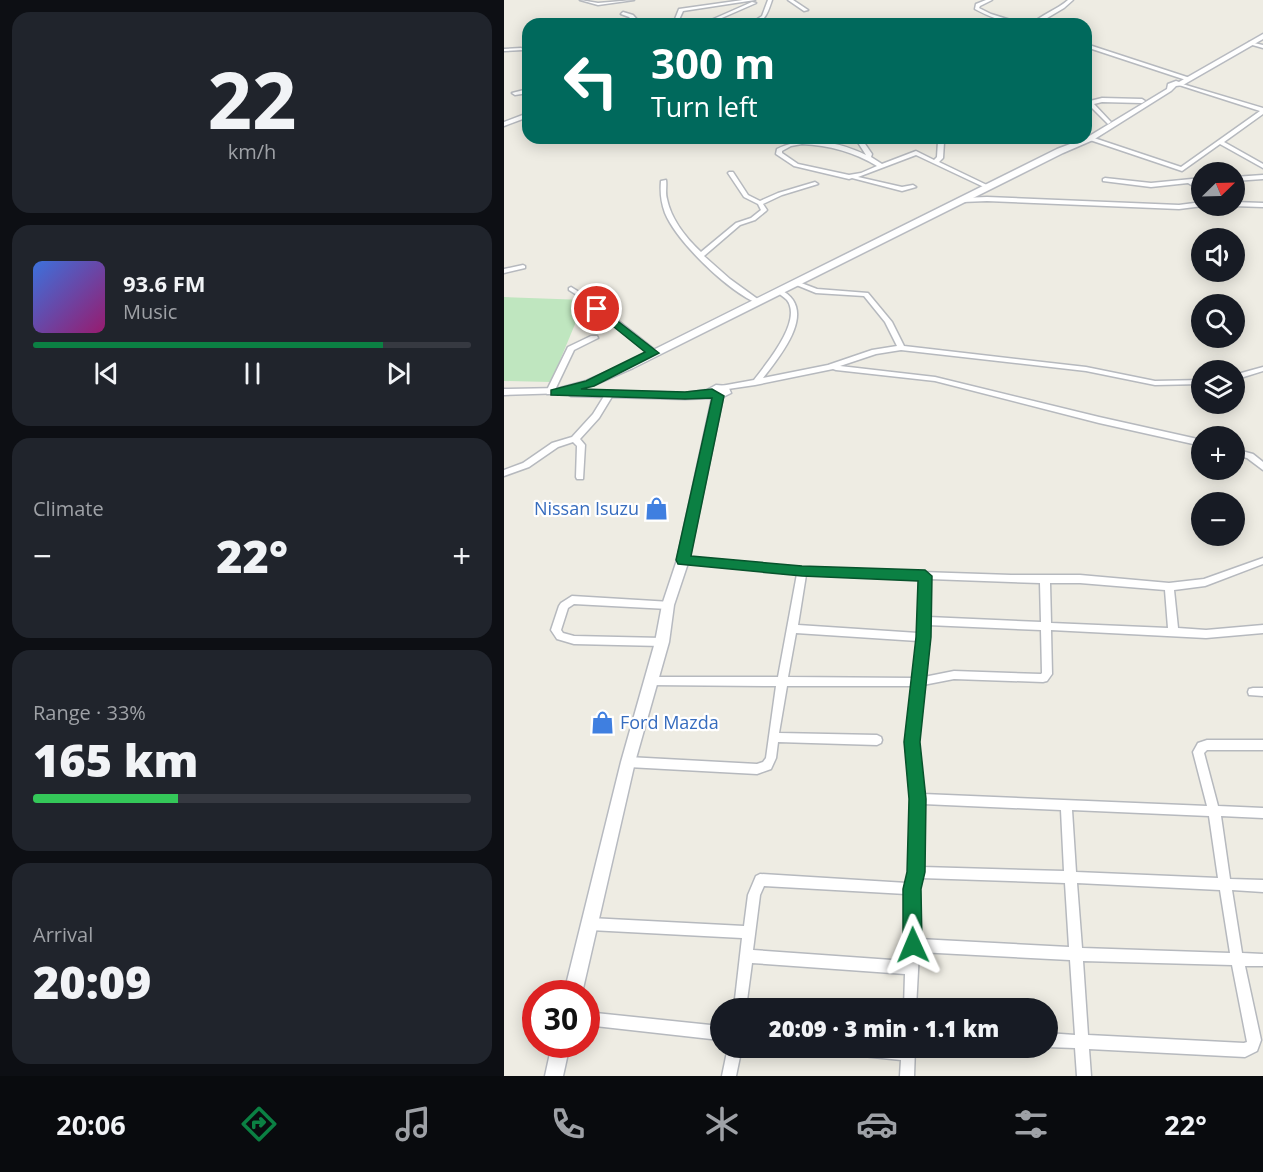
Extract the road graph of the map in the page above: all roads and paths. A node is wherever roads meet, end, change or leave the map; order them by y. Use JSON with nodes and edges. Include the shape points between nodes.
{"nodes":[{"id":1,"x":582,"y":0,"type":"edge"},
{"id":2,"x":632,"y":0,"type":"edge"},
{"id":3,"x":754,"y":0,"type":"edge"},
{"id":4,"x":769,"y":0,"type":"edge"},
{"id":5,"x":776,"y":0,"type":"edge"},
{"id":6,"x":790,"y":0,"type":"edge"},
{"id":7,"x":990,"y":0,"type":"edge"},
{"id":8,"x":1071,"y":0,"type":"edge"},
{"id":9,"x":806,"y":10,"type":"dead end"},
{"id":10,"x":623,"y":13,"type":"dead end"},
{"id":11,"x":634,"y":18,"type":"edge"},
{"id":12,"x":678,"y":18,"type":"edge"},
{"id":13,"x":718,"y":18,"type":"edge"},
{"id":14,"x":762,"y":18,"type":"edge"},
{"id":15,"x":1000,"y":18,"type":"edge"},
{"id":16,"x":1041,"y":18,"type":"edge"},
{"id":17,"x":1263,"y":36,"type":"edge"},
{"id":18,"x":1251,"y":43,"type":"junction"},
{"id":19,"x":1092,"y":47,"type":"edge"},
{"id":20,"x":1263,"y":47,"type":"edge"},
{"id":21,"x":521,"y":49,"type":"dead end"},
{"id":22,"x":504,"y":50,"type":"edge"},
{"id":23,"x":1188,"y":79,"type":"junction"},
{"id":24,"x":1178,"y":83,"type":"junction"},
{"id":25,"x":522,"y":92,"type":"edge"},
{"id":26,"x":515,"y":93,"type":"dead end"},
{"id":27,"x":1142,"y":101,"type":"junction"},
{"id":28,"x":1092,"y":103,"type":"edge"},
{"id":29,"x":1092,"y":109,"type":"edge"},
{"id":30,"x":1263,"y":111,"type":"edge"},
{"id":31,"x":522,"y":117,"type":"edge"},
{"id":32,"x":504,"y":124,"type":"edge"},
{"id":33,"x":1106,"y":125,"type":"junction"},
{"id":34,"x":1092,"y":133,"type":"edge"},
{"id":35,"x":1092,"y":138,"type":"edge"},
{"id":36,"x":1220,"y":142,"type":"junction"},
{"id":37,"x":786,"y":144,"type":"edge"},
{"id":38,"x":819,"y":144,"type":"edge"},
{"id":39,"x":862,"y":144,"type":"edge"},
{"id":40,"x":941,"y":144,"type":"edge"},
{"id":41,"x":1071,"y":144,"type":"edge"},
{"id":42,"x":1073,"y":144,"type":"edge"},
{"id":43,"x":1060,"y":151,"type":"junction"},
{"id":44,"x":868,"y":157,"type":"junction"},
{"id":45,"x":935,"y":162,"type":"junction"},
{"id":46,"x":881,"y":166,"type":"junction"},
{"id":47,"x":1263,"y":166,"type":"edge"},
{"id":48,"x":731,"y":173,"type":"dead end"},
{"id":49,"x":849,"y":177,"type":"junction"},
{"id":50,"x":1263,"y":177,"type":"edge"},
{"id":51,"x":1245,"y":178,"type":"edge"},
{"id":52,"x":1105,"y":180,"type":"dead end"},
{"id":53,"x":664,"y":181,"type":"dead end"},
{"id":54,"x":1189,"y":181,"type":"edge"},
{"id":55,"x":816,"y":184,"type":"dead end"},
{"id":56,"x":913,"y":187,"type":"dead end"},
{"id":57,"x":988,"y":187,"type":"junction"},
{"id":58,"x":962,"y":200,"type":"junction"},
{"id":59,"x":760,"y":203,"type":"junction"},
{"id":60,"x":1245,"y":204,"type":"edge"},
{"id":61,"x":1191,"y":205,"type":"edge"},
{"id":62,"x":1263,"y":205,"type":"edge"},
{"id":63,"x":700,"y":256,"type":"junction"},
{"id":64,"x":523,"y":267,"type":"dead end"},
{"id":65,"x":504,"y":270,"type":"edge"},
{"id":66,"x":796,"y":283,"type":"junction"},
{"id":67,"x":571,"y":289,"type":"dead end"},
{"id":68,"x":779,"y":291,"type":"junction"},
{"id":69,"x":757,"y":301,"type":"junction"},
{"id":70,"x":594,"y":338,"type":"dead end"},
{"id":71,"x":901,"y":348,"type":"junction"},
{"id":72,"x":653,"y":353,"type":"junction"},
{"id":73,"x":830,"y":367,"type":"junction"},
{"id":74,"x":1263,"y":369,"type":"edge"},
{"id":75,"x":1245,"y":375,"type":"edge"},
{"id":76,"x":1191,"y":382,"type":"edge"},
{"id":77,"x":755,"y":383,"type":"junction"},
{"id":78,"x":504,"y":392,"type":"edge"},
{"id":79,"x":552,"y":392,"type":"junction"},
{"id":80,"x":718,"y":392,"type":"junction"},
{"id":81,"x":609,"y":395,"type":"junction"},
{"id":82,"x":575,"y":439,"type":"junction"},
{"id":83,"x":1191,"y":441,"type":"edge"},
{"id":84,"x":1245,"y":455,"type":"edge"},
{"id":85,"x":1263,"y":467,"type":"edge"},
{"id":86,"x":504,"y":473,"type":"edge"},
{"id":87,"x":580,"y":477,"type":"dead end"},
{"id":88,"x":683,"y":560,"type":"junction"},
{"id":89,"x":1262,"y":561,"type":"edge"},
{"id":90,"x":802,"y":571,"type":"junction"},
{"id":91,"x":925,"y":576,"type":"junction"},
{"id":92,"x":1045,"y":579,"type":"junction"},
{"id":93,"x":1169,"y":587,"type":"junction"},
{"id":94,"x":668,"y":605,"type":"junction"},
{"id":95,"x":924,"y":621,"type":"junction"},
{"id":96,"x":1045,"y":626,"type":"junction"},
{"id":97,"x":1263,"y":629,"type":"edge"},
{"id":98,"x":794,"y":630,"type":"junction"},
{"id":99,"x":1173,"y":632,"type":"junction"},
{"id":100,"x":923,"y":637,"type":"junction"},
{"id":101,"x":662,"y":642,"type":"junction"},
{"id":102,"x":781,"y":680,"type":"junction"},
{"id":103,"x":650,"y":681,"type":"junction"},
{"id":104,"x":919,"y":682,"type":"junction"},
{"id":105,"x":773,"y":737,"type":"junction"},
{"id":106,"x":876,"y":740,"type":"dead end"},
{"id":107,"x":1263,"y":745,"type":"edge"},
{"id":108,"x":628,"y":762,"type":"junction"},
{"id":109,"x":918,"y":799,"type":"junction"},
{"id":110,"x":1066,"y":804,"type":"junction"},
{"id":111,"x":1214,"y":811,"type":"junction"},
{"id":112,"x":1263,"y":813,"type":"edge"},
{"id":113,"x":916,"y":872,"type":"junction"},
{"id":114,"x":1070,"y":877,"type":"junction"},
{"id":115,"x":1227,"y":885,"type":"junction"},
{"id":116,"x":1263,"y":886,"type":"edge"},
{"id":117,"x":912,"y":889,"type":"junction"},
{"id":118,"x":590,"y":924,"type":"junction"},
{"id":119,"x":749,"y":932,"type":"junction"},
{"id":120,"x":913,"y":945,"type":"junction"},
{"id":121,"x":1075,"y":954,"type":"junction"},
{"id":122,"x":746,"y":956,"type":"junction"},
{"id":123,"x":1238,"y":959,"type":"junction"},
{"id":124,"x":1263,"y":960,"type":"edge"},
{"id":125,"x":912,"y":968,"type":"junction"},
{"id":126,"x":576,"y":980,"type":"edge"},
{"id":127,"x":741,"y":998,"type":"edge"},
{"id":128,"x":910,"y":998,"type":"edge"},
{"id":129,"x":600,"y":1020,"type":"edge"},
{"id":130,"x":710,"y":1032,"type":"edge"},
{"id":131,"x":1058,"y":1041,"type":"edge"},
{"id":132,"x":1081,"y":1043,"type":"junction"},
{"id":133,"x":558,"y":1058,"type":"edge"},
{"id":134,"x":733,"y":1058,"type":"edge"},
{"id":135,"x":908,"y":1058,"type":"edge"},
{"id":136,"x":554,"y":1076,"type":"edge"},
{"id":137,"x":729,"y":1076,"type":"edge"},
{"id":138,"x":907,"y":1076,"type":"edge"},
{"id":139,"x":1084,"y":1076,"type":"edge"}],
"edges":[{"from":1,"to":2,"type":"street","via":[[598,4]]},
{"from":3,"to":12,"type":"street","via":[[681,10]]},
{"from":3,"to":13,"type":"street"},
{"from":4,"to":5,"type":"street"},
{"from":4,"to":14,"type":"street"},
{"from":6,"to":9,"type":"street"},
{"from":7,"to":15,"type":"street","via":[[977,8]]},
{"from":8,"to":16,"type":"street"},
{"from":10,"to":11,"type":"street"},
{"from":17,"to":18,"type":"street"},
{"from":18,"to":20,"type":"street"},
{"from":18,"to":23,"type":"street"},
{"from":19,"to":23,"type":"street"},
{"from":21,"to":22,"type":"street"},
{"from":23,"to":24,"type":"street"},
{"from":24,"to":27,"type":"street"},
{"from":24,"to":30,"type":"street"},
{"from":24,"to":33,"type":"street"},
{"from":25,"to":26,"type":"street"},
{"from":27,"to":28,"type":"street"},
{"from":27,"to":33,"type":"street"},
{"from":29,"to":33,"type":"street"},
{"from":30,"to":36,"type":"street"},
{"from":31,"to":32,"type":"street"},
{"from":33,"to":34,"type":"street"},
{"from":35,"to":36,"type":"street","via":[[1180,169]]},
{"from":36,"to":47,"type":"street"},
{"from":37,"to":49,"type":"street","via":[[779,154],[796,165]]},
{"from":38,"to":44,"type":"street"},
{"from":39,"to":44,"type":"street"},
{"from":40,"to":45,"type":"street","via":[[940,158]]},
{"from":41,"to":43,"type":"street"},
{"from":42,"to":43,"type":"street"},
{"from":43,"to":57,"type":"street"},
{"from":44,"to":46,"type":"street"},
{"from":45,"to":46,"type":"street","via":[[916,153]]},
{"from":45,"to":57,"type":"street"},
{"from":46,"to":49,"type":"street"},
{"from":48,"to":59,"type":"street","via":[[746,195]]},
{"from":49,"to":56,"type":"street","via":[[902,189]]},
{"from":50,"to":51,"type":"street"},
{"from":52,"to":54,"type":"street","via":[[1151,185]]},
{"from":53,"to":63,"type":"street","via":[[662,192],[669,213]]},
{"from":55,"to":59,"type":"street"},
{"from":57,"to":58,"type":"street"},
{"from":58,"to":61,"type":"street"},
{"from":58,"to":66,"type":"street"},
{"from":59,"to":63,"type":"street","via":[[763,211],[738,224]]},
{"from":60,"to":62,"type":"street"},
{"from":63,"to":69,"type":"street","via":[[730,285]]},
{"from":64,"to":65,"type":"street"},
{"from":66,"to":68,"type":"street"},
{"from":66,"to":71,"type":"street","via":[[816,291],[866,294],[888,322]]},
{"from":67,"to":72,"type":"street"},
{"from":68,"to":69,"type":"street"},
{"from":68,"to":77,"type":"street","via":[[792,302],[792,326],[781,349]]},
{"from":69,"to":72,"type":"street"},
{"from":70,"to":79,"type":"street","via":[[571,350]]},
{"from":71,"to":73,"type":"street"},
{"from":71,"to":76,"type":"street","via":[[1086,369],[1155,383]]},
{"from":72,"to":79,"type":"street","via":[[590,383]]},
{"from":73,"to":77,"type":"street"},
{"from":73,"to":83,"type":"street","via":[[935,379]]},
{"from":74,"to":75,"type":"street"},
{"from":77,"to":80,"type":"street"},
{"from":78,"to":79,"type":"street"},
{"from":79,"to":81,"type":"street"},
{"from":80,"to":81,"type":"street","via":[[685,396]]},
{"from":80,"to":88,"type":"street"},
{"from":81,"to":82,"type":"street"},
{"from":82,"to":86,"type":"street","via":[[555,445],[526,465]]},
{"from":82,"to":87,"type":"street","via":[[581,445]]},
{"from":84,"to":85,"type":"street"},
{"from":88,"to":90,"type":"street"},
{"from":88,"to":94,"type":"street"},
{"from":89,"to":93,"type":"street","via":[[1205,582]]},
{"from":90,"to":91,"type":"street"},
{"from":90,"to":98,"type":"street"},
{"from":91,"to":92,"type":"street"},
{"from":91,"to":95,"type":"street"},
{"from":92,"to":93,"type":"street"},
{"from":92,"to":96,"type":"street"},
{"from":93,"to":99,"type":"street"},
{"from":94,"to":101,"type":"street"},
{"from":94,"to":101,"type":"street","via":[[572,600],[564,606],[556,630],[560,636],[574,640]]},
{"from":95,"to":96,"type":"street"},
{"from":95,"to":100,"type":"street"},
{"from":96,"to":99,"type":"street"},
{"from":96,"to":104,"type":"street","via":[[1047,674],[1043,678],[954,675]]},
{"from":97,"to":99,"type":"street","via":[[1206,634]]},
{"from":98,"to":100,"type":"street"},
{"from":98,"to":102,"type":"street"},
{"from":100,"to":104,"type":"street"},
{"from":101,"to":103,"type":"street"},
{"from":102,"to":103,"type":"street"},
{"from":102,"to":104,"type":"street"},
{"from":102,"to":105,"type":"street"},
{"from":103,"to":108,"type":"street"},
{"from":104,"to":109,"type":"street","via":[[912,742]]},
{"from":105,"to":106,"type":"street"},
{"from":105,"to":108,"type":"street","via":[[769,764],[764,768]]},
{"from":107,"to":111,"type":"street","via":[[1199,748]]},
{"from":108,"to":118,"type":"street"},
{"from":109,"to":110,"type":"street"},
{"from":109,"to":113,"type":"street"},
{"from":110,"to":111,"type":"street"},
{"from":110,"to":114,"type":"street"},
{"from":111,"to":112,"type":"street"},
{"from":111,"to":115,"type":"street"},
{"from":113,"to":114,"type":"street"},
{"from":113,"to":117,"type":"street"},
{"from":114,"to":115,"type":"street"},
{"from":114,"to":121,"type":"street"},
{"from":115,"to":116,"type":"street"},
{"from":115,"to":123,"type":"street"},
{"from":117,"to":119,"type":"street","via":[[765,879],[757,884]]},
{"from":117,"to":120,"type":"street"},
{"from":118,"to":119,"type":"street"},
{"from":118,"to":126,"type":"street"},
{"from":119,"to":122,"type":"street"},
{"from":120,"to":121,"type":"street"},
{"from":120,"to":125,"type":"street"},
{"from":121,"to":123,"type":"street"},
{"from":121,"to":132,"type":"street"},
{"from":122,"to":125,"type":"street"},
{"from":122,"to":127,"type":"street"},
{"from":123,"to":124,"type":"street"},
{"from":123,"to":132,"type":"street","via":[[1254,1040],[1250,1048]]},
{"from":125,"to":128,"type":"street"},
{"from":129,"to":130,"type":"street"},
{"from":131,"to":132,"type":"street"},
{"from":132,"to":139,"type":"street"},
{"from":133,"to":136,"type":"street"},
{"from":134,"to":137,"type":"street"},
{"from":135,"to":138,"type":"street"}]}
